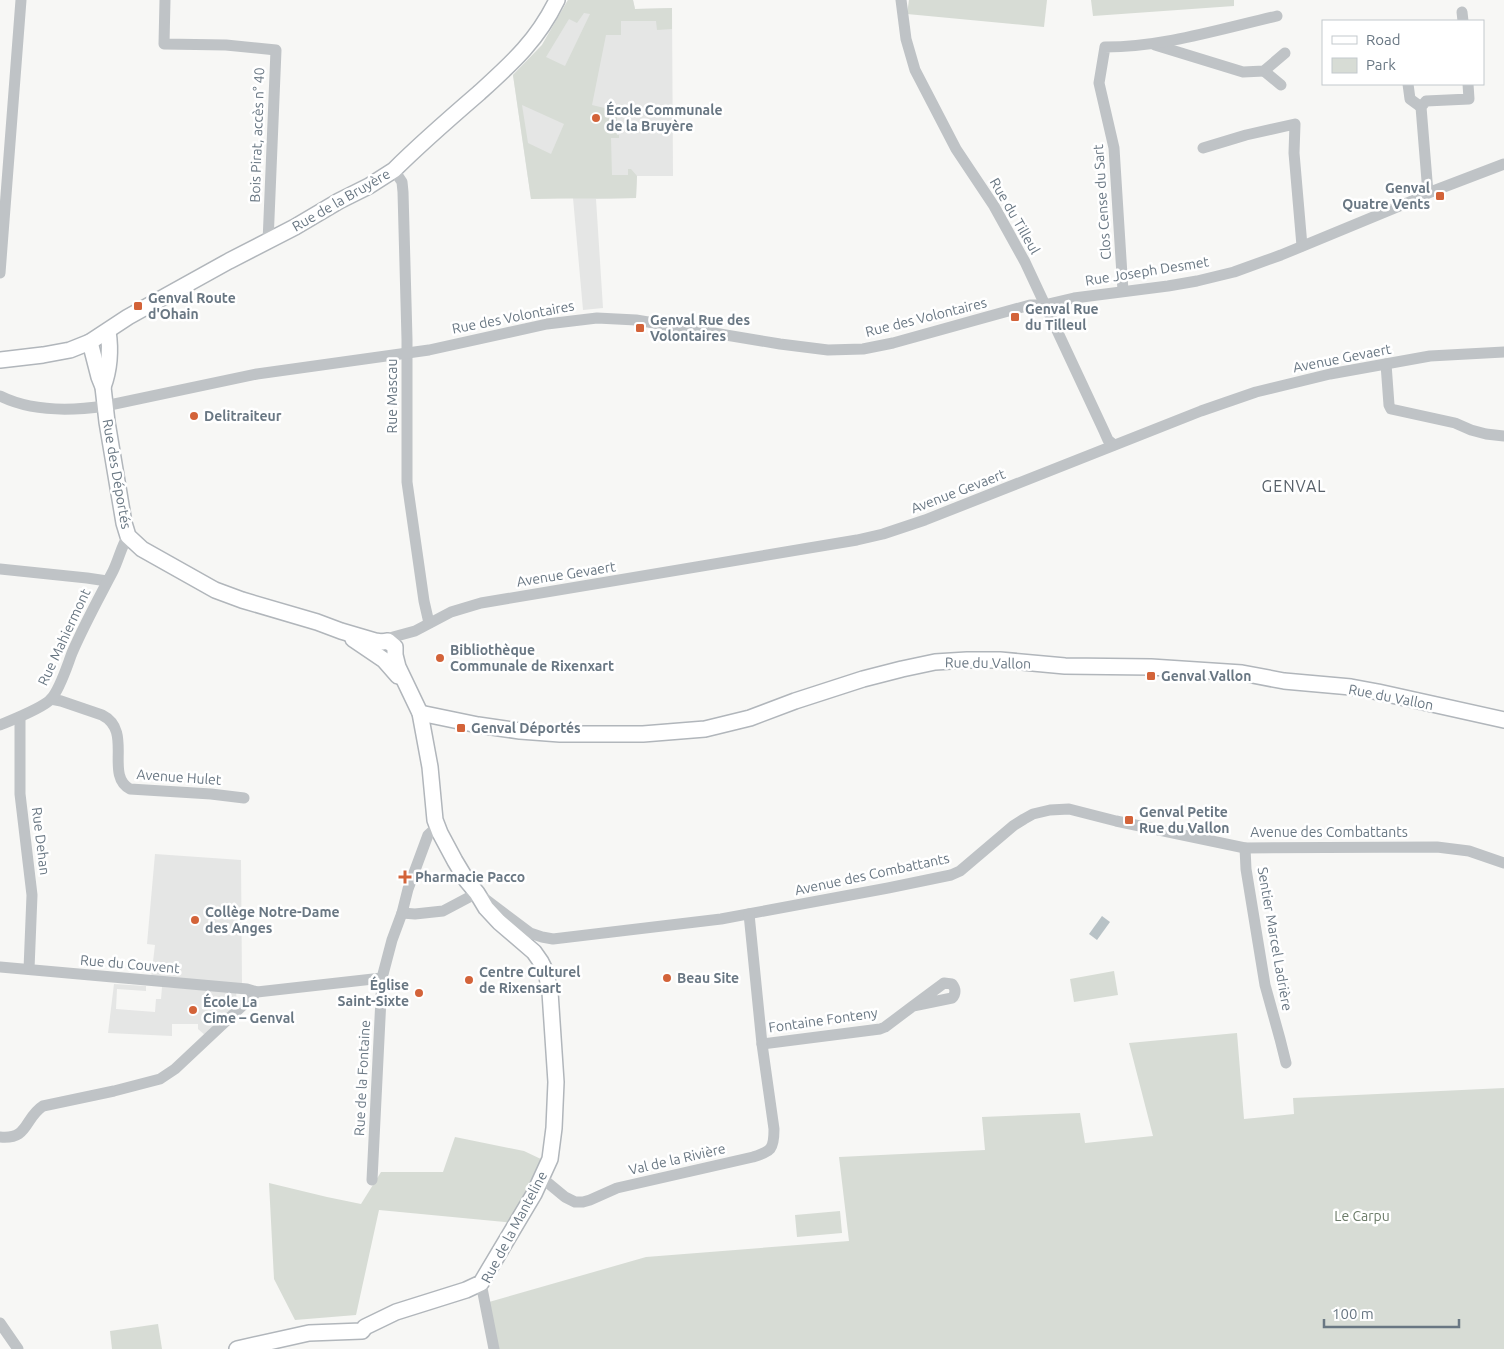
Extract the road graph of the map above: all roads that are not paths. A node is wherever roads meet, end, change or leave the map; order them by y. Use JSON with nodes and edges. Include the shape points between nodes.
{"nodes":[{"id":1,"x":21,"y":0,"type":"edge"},
{"id":2,"x":166,"y":0,"type":"edge"},
{"id":3,"x":557,"y":0,"type":"edge"},
{"id":4,"x":901,"y":0,"type":"edge"},
{"id":5,"x":1277,"y":16,"type":"dead end"},
{"id":6,"x":1153,"y":45,"type":"junction"},
{"id":7,"x":1285,"y":53,"type":"dead end"},
{"id":8,"x":1264,"y":71,"type":"junction"},
{"id":9,"x":1281,"y":84,"type":"dead end"},
{"id":10,"x":1408,"y":85,"type":"edge"},
{"id":11,"x":1468,"y":85,"type":"edge"},
{"id":12,"x":1421,"y":107,"type":"junction"},
{"id":13,"x":1203,"y":148,"type":"dead end"},
{"id":14,"x":1504,"y":164,"type":"edge"},
{"id":15,"x":394,"y":170,"type":"junction"},
{"id":16,"x":1428,"y":193,"type":"junction"},
{"id":17,"x":268,"y":242,"type":"junction"},
{"id":18,"x":1302,"y":246,"type":"junction"},
{"id":19,"x":0,"y":273,"type":"edge"},
{"id":20,"x":1123,"y":291,"type":"junction"},
{"id":21,"x":1044,"y":305,"type":"junction"},
{"id":22,"x":108,"y":331,"type":"junction"},
{"id":23,"x":90,"y":342,"type":"junction"},
{"id":24,"x":1504,"y":352,"type":"edge"},
{"id":25,"x":407,"y":354,"type":"junction"},
{"id":26,"x":0,"y":360,"type":"edge"},
{"id":27,"x":1386,"y":364,"type":"junction"},
{"id":28,"x":103,"y":387,"type":"junction"},
{"id":29,"x":0,"y":396,"type":"edge"},
{"id":30,"x":105,"y":406,"type":"junction"},
{"id":31,"x":1504,"y":436,"type":"edge"},
{"id":32,"x":1114,"y":445,"type":"junction"},
{"id":33,"x":128,"y":536,"type":"junction"},
{"id":34,"x":0,"y":569,"type":"edge"},
{"id":35,"x":107,"y":582,"type":"junction"},
{"id":36,"x":429,"y":623,"type":"junction"},
{"id":37,"x":387,"y":651,"type":"junction"},
{"id":38,"x":51,"y":699,"type":"junction"},
{"id":39,"x":420,"y":713,"type":"junction"},
{"id":40,"x":20,"y":717,"type":"junction"},
{"id":41,"x":1504,"y":720,"type":"edge"},
{"id":42,"x":0,"y":725,"type":"edge"},
{"id":43,"x":244,"y":798,"type":"dead end"},
{"id":44,"x":438,"y":826,"type":"junction"},
{"id":45,"x":1245,"y":848,"type":"junction"},
{"id":46,"x":1504,"y":863,"type":"edge"},
{"id":47,"x":477,"y":893,"type":"junction"},
{"id":48,"x":402,"y":913,"type":"junction"},
{"id":49,"x":749,"y":914,"type":"junction"},
{"id":50,"x":0,"y":967,"type":"edge"},
{"id":51,"x":29,"y":969,"type":"junction"},
{"id":52,"x":382,"y":978,"type":"junction"},
{"id":53,"x":257,"y":992,"type":"junction"},
{"id":54,"x":913,"y":1006,"type":"dead end"},
{"id":55,"x":762,"y":1044,"type":"junction"},
{"id":56,"x":1286,"y":1063,"type":"dead end"},
{"id":57,"x":0,"y":1138,"type":"edge"},
{"id":58,"x":542,"y":1178,"type":"junction"},
{"id":59,"x":372,"y":1180,"type":"dead end"},
{"id":60,"x":481,"y":1283,"type":"junction"},
{"id":61,"x":0,"y":1323,"type":"edge"},
{"id":62,"x":18,"y":1349,"type":"edge"},
{"id":63,"x":237,"y":1349,"type":"edge"},
{"id":64,"x":494,"y":1349,"type":"edge"}],
"edges":[{"from":1,"to":19,"type":"street"},
{"from":2,"to":17,"type":"street","name":"Bois Pirat, accès n° 40","via":[[164,44],[276,50]]},
{"from":3,"to":15,"type":"street","name":"Rue de la Bruyère","via":[[526,48]]},
{"from":4,"to":21,"type":"street","name":"Rue du Tilleul","via":[[906,39],[915,70],[956,149],[1009,233]]},
{"from":5,"to":6,"type":"street"},
{"from":6,"to":8,"type":"street","via":[[1243,72]]},
{"from":6,"to":20,"type":"street","name":"Clos Cense du Sart","via":[[1105,47],[1099,83],[1114,148]]},
{"from":7,"to":8,"type":"street"},
{"from":8,"to":9,"type":"street"},
{"from":10,"to":12,"type":"street","via":[[1410,99]]},
{"from":11,"to":12,"type":"street","via":[[1469,99],[1426,101]]},
{"from":12,"to":16,"type":"street"},
{"from":13,"to":18,"type":"street","via":[[1295,124],[1294,153]]},
{"from":14,"to":16,"type":"street","name":"Rue Joseph Desmet"},
{"from":15,"to":17,"type":"street","name":"Rue de la Bruyère"},
{"from":15,"to":25,"type":"street","name":"Rue Mascau","via":[[402,182],[403,192]]},
{"from":16,"to":18,"type":"street","name":"Rue Joseph Desmet"},
{"from":17,"to":22,"type":"street","name":"Rue de la Bruyère","via":[[128,317]]},
{"from":18,"to":20,"type":"street","name":"Rue Joseph Desmet","via":[[1255,265],[1206,279]]},
{"from":20,"to":21,"type":"street","name":"Rue Joseph Desmet"},
{"from":21,"to":25,"type":"street","name":"Rue des Volontaires","via":[[863,349],[828,350],[636,320],[597,318],[547,324]]},
{"from":21,"to":32,"type":"street","name":"Rue du Tilleul","via":[[1108,440]]},
{"from":22,"to":23,"type":"street","name":"Rue de la Bruyère"},
{"from":22,"to":28,"type":"street","name":"Rue des Déportés","via":[[110,362]]},
{"from":23,"to":26,"type":"street","name":"Rue de la Bruyère","via":[[56,353]]},
{"from":23,"to":28,"type":"street","name":"Rue des Déportés"},
{"from":24,"to":27,"type":"street","name":"Avenue Gevaert","via":[[1430,356]]},
{"from":25,"to":30,"type":"street","name":"Rue des Volontaires","via":[[257,374]]},
{"from":25,"to":36,"type":"street","name":"Rue Mascau","via":[[407,482]]},
{"from":27,"to":31,"type":"street","via":[[1392,409]]},
{"from":27,"to":32,"type":"street","name":"Avenue Gevaert","via":[[1256,392]]},
{"from":28,"to":30,"type":"street","name":"Rue des Déportés"},
{"from":29,"to":30,"type":"street","name":"Rue des Volontaires","via":[[39,407],[84,409]]},
{"from":30,"to":33,"type":"street","name":"Rue des Déportés"},
{"from":32,"to":36,"type":"street","name":"Avenue Gevaert","via":[[883,534],[491,601],[451,612]]},
{"from":33,"to":35,"type":"street","name":"Rue Mahiermont"},
{"from":33,"to":37,"type":"street","name":"Rue des Déportés","via":[[142,549],[215,590],[317,622]]},
{"from":34,"to":35,"type":"street"},
{"from":35,"to":38,"type":"street","name":"Rue Mahiermont"},
{"from":36,"to":37,"type":"street","name":"Avenue Gevaert"},
{"from":37,"to":39,"type":"street","name":"Rue de la Manteline"},
{"from":38,"to":40,"type":"street","name":"Rue Mahiermont"},
{"from":38,"to":43,"type":"street","name":"Avenue Hulet","via":[[102,715],[113,723],[118,740],[120,778],[130,790]]},
{"from":39,"to":41,"type":"street","name":"Rue du Vallon","via":[[478,725],[560,734],[705,730],[894,671],[936,662],[1000,660],[1065,666],[1242,673],[1407,697]]},
{"from":39,"to":44,"type":"street","name":"Rue de la Manteline"},
{"from":40,"to":42,"type":"street","name":"Rue Mahiermont"},
{"from":40,"to":51,"type":"street","name":"Rue Dehan","via":[[20,794],[32,896]]},
{"from":44,"to":47,"type":"street","name":"Rue de la Manteline","via":[[455,861]]},
{"from":44,"to":48,"type":"street","name":"Rue de la Fontaine","via":[[428,835]]},
{"from":45,"to":46,"type":"street","name":"Avenue des Combattants","via":[[1437,847],[1469,851]]},
{"from":45,"to":49,"type":"street","name":"Avenue des Combattants","via":[[1116,822],[1069,809],[1050,810],[1034,814],[1013,826],[951,875]]},
{"from":45,"to":56,"type":"street","name":"Sentier Marcel Ladrière","via":[[1265,986]]},
{"from":47,"to":48,"type":"street","via":[[443,911]]},
{"from":47,"to":49,"type":"street","name":"Avenue des Combattants","via":[[530,933],[553,939]]},
{"from":47,"to":58,"type":"street","name":"Rue de la Manteline","via":[[499,922],[534,952],[546,972],[556,1082],[550,1159]]},
{"from":48,"to":52,"type":"street","name":"Rue de la Fontaine"},
{"from":49,"to":55,"type":"street","name":"Val de la Rivière"},
{"from":50,"to":51,"type":"street","name":"Rue du Couvent"},
{"from":51,"to":53,"type":"street","name":"Rue du Couvent"},
{"from":52,"to":53,"type":"street","name":"Rue du Couvent"},
{"from":52,"to":59,"type":"street","name":"Rue de la Fontaine"},
{"from":53,"to":57,"type":"street","via":[[160,1079],[43,1106],[19,1135]]},
{"from":54,"to":55,"type":"street","name":"Fontaine Fonteny","via":[[880,1029]]},
{"from":55,"to":58,"type":"street","name":"Val de la Rivière","via":[[774,1129],[774,1142],[769,1151],[617,1188],[583,1202],[565,1197]]},
{"from":58,"to":60,"type":"street","name":"Rue de la Manteline"},
{"from":60,"to":63,"type":"street","via":[[396,1312],[362,1331],[309,1333]]},
{"from":60,"to":64,"type":"street","name":"Rue de la Manteline"},
{"from":61,"to":62,"type":"street"}]}
